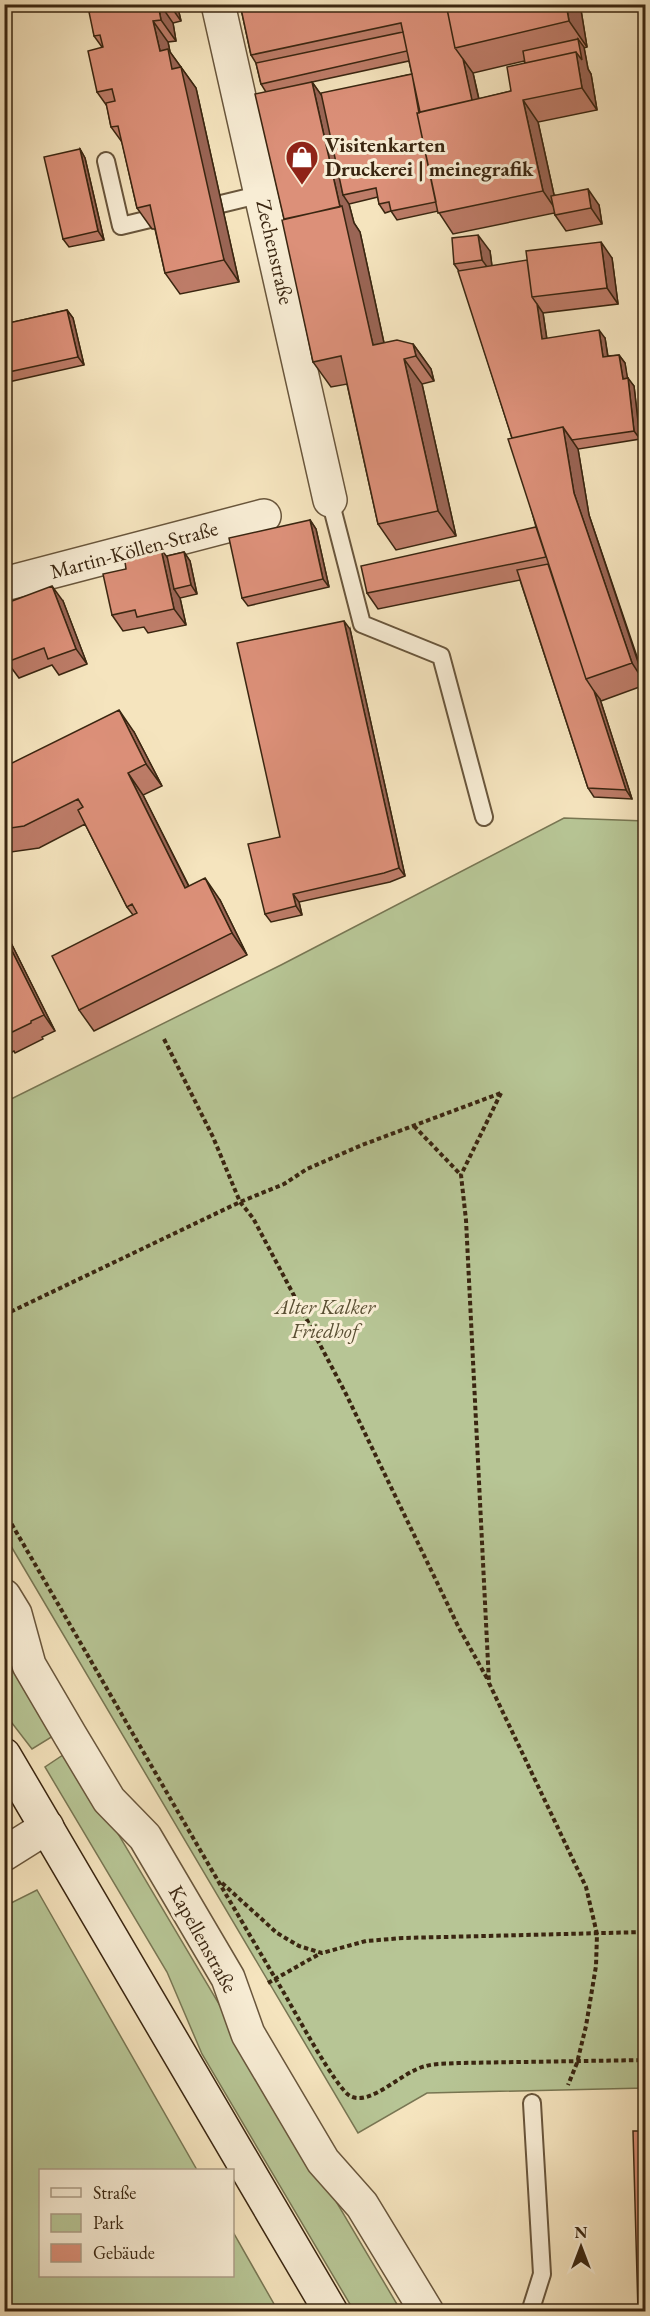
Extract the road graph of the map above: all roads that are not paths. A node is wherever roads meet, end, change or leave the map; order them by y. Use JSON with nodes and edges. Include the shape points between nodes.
{"nodes":[{"id":1,"x":218,"y":4,"type":"edge"},
{"id":2,"x":106,"y":161,"type":"dead end"},
{"id":3,"x":261,"y":194,"type":"junction"},
{"id":4,"x":221,"y":204,"type":"dead end"},
{"id":5,"x":150,"y":219,"type":"edge"},
{"id":6,"x":330,"y":500,"type":"joint"},
{"id":7,"x":264,"y":516,"type":"dead end"},
{"id":8,"x":4,"y":584,"type":"edge"},
{"id":9,"x":484,"y":817,"type":"dead end"},
{"id":10,"x":4,"y":1596,"type":"edge"},
{"id":11,"x":4,"y":1755,"type":"edge"},
{"id":12,"x":46,"y":1827,"type":"junction"},
{"id":13,"x":4,"y":1854,"type":"edge"},
{"id":14,"x":532,"y":2103,"type":"dead end"},
{"id":15,"x":332,"y":2312,"type":"edge"},
{"id":16,"x":427,"y":2312,"type":"edge"},
{"id":17,"x":530,"y":2312,"type":"edge"}],
"edges":[{"from":1,"to":3,"type":"street","name":"Zechenstraße"},
{"from":2,"to":5,"type":"lane","via":[[121,226]]},
{"from":3,"to":4,"type":"lane"},
{"from":3,"to":6,"type":"street","name":"Zechenstraße"},
{"from":6,"to":9,"type":"lane","via":[[362,624],[441,656]]},
{"from":7,"to":8,"type":"street","name":"Martin-Köllen-Straße"},
{"from":10,"to":16,"type":"street","name":"Kapellenstraße","via":[[15,1614],[29,1665],[109,1800],[145,1837],[228,1978],[248,2034],[323,2162],[362,2205]]},
{"from":11,"to":12,"type":"street"},
{"from":12,"to":13,"type":"street"},
{"from":12,"to":15,"type":"street"},
{"from":14,"to":17,"type":"lane","via":[[542,2274]]}]}
